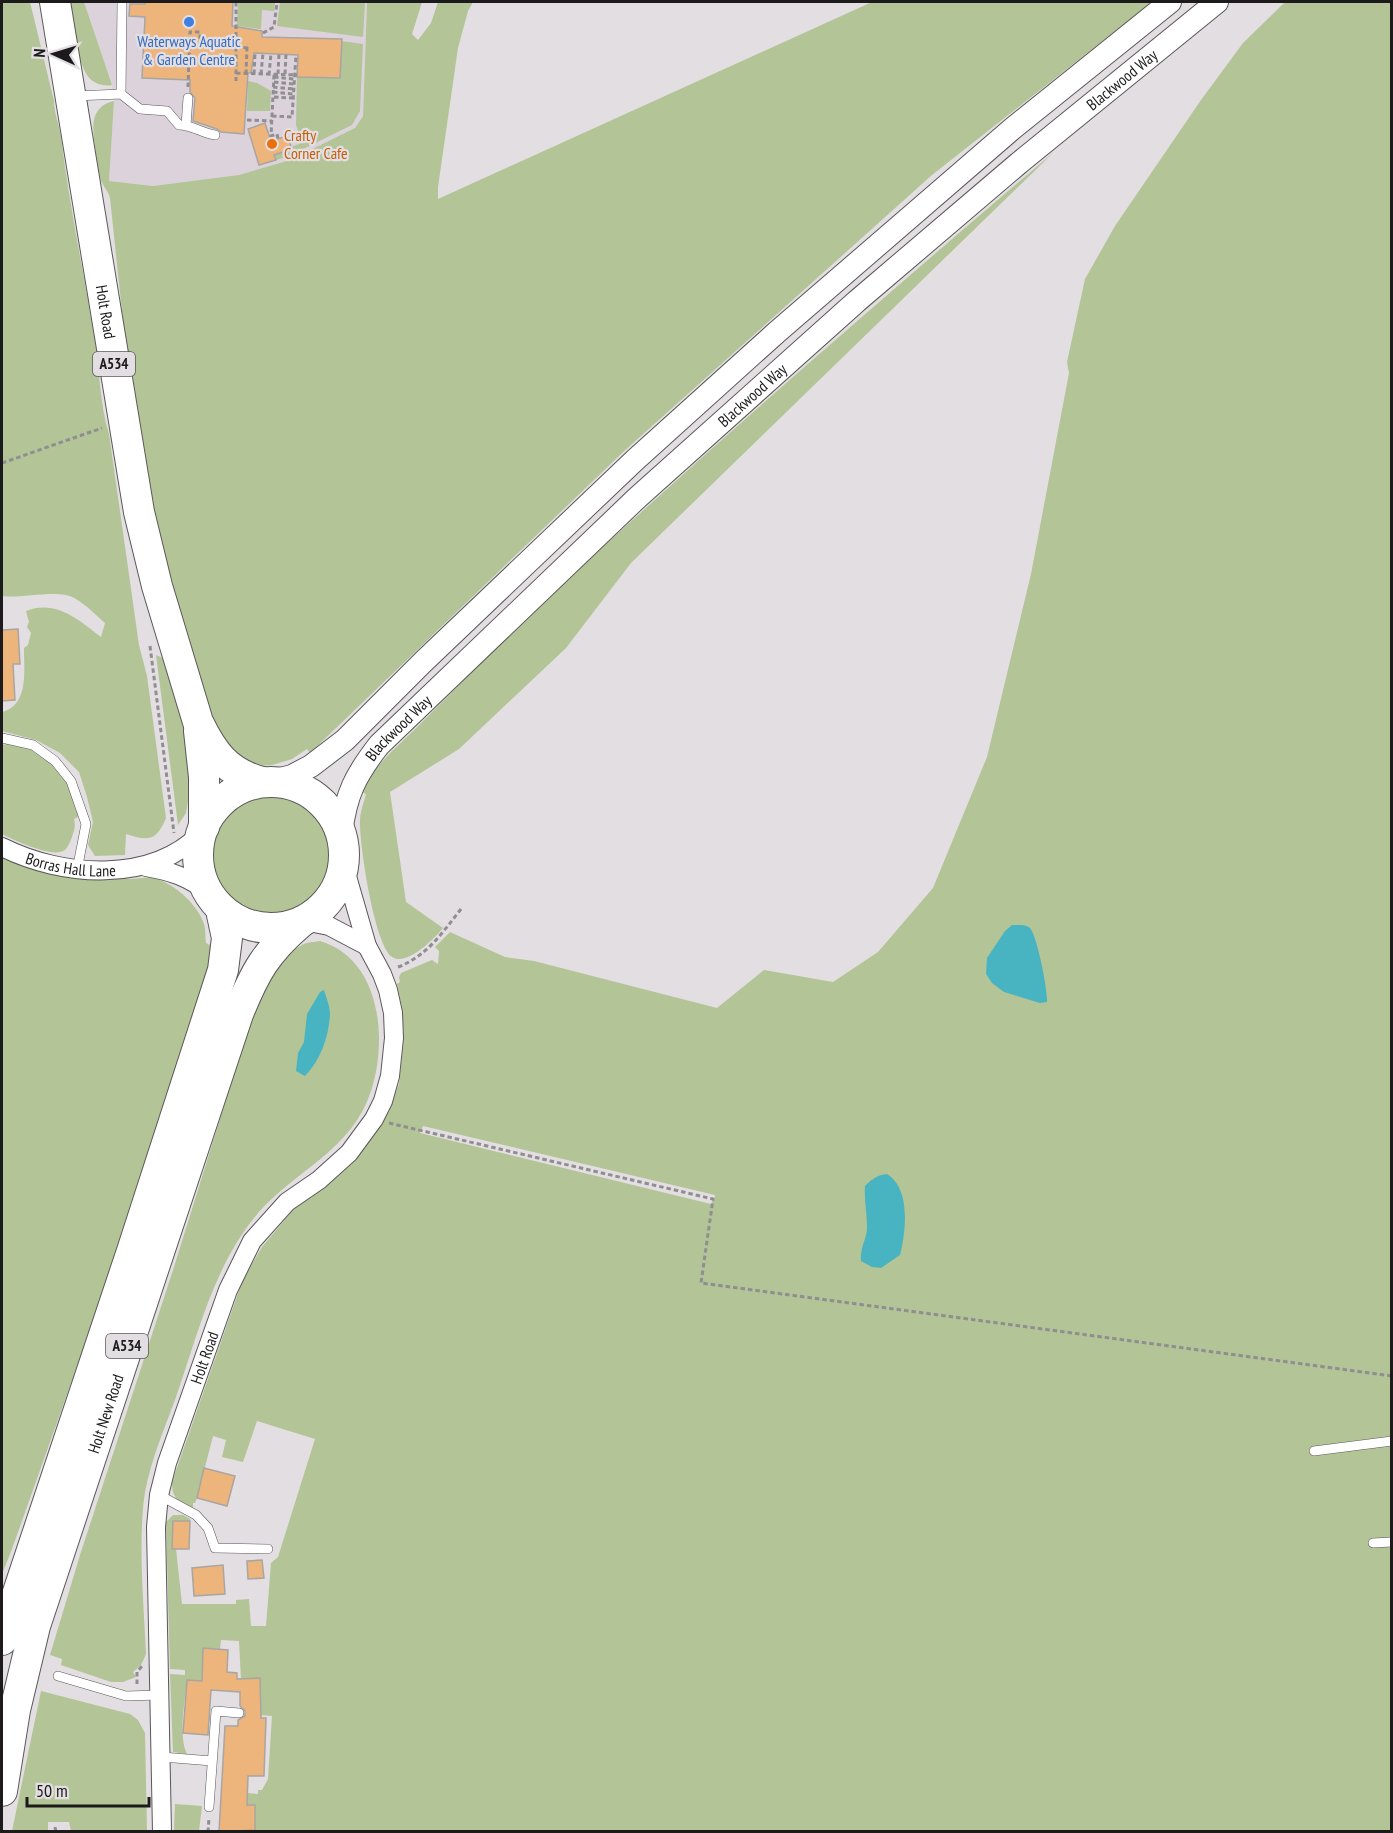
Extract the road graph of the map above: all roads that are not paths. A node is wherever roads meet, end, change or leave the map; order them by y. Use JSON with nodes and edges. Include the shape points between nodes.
{"nodes":[{"id":1,"x":55,"y":2,"type":"edge"},
{"id":2,"x":122,"y":2,"type":"edge"},
{"id":3,"x":1170,"y":2,"type":"edge"},
{"id":4,"x":1217,"y":2,"type":"edge"},
{"id":5,"x":121,"y":94,"type":"junction"},
{"id":6,"x":72,"y":96,"type":"junction"},
{"id":7,"x":188,"y":98,"type":"dead end"},
{"id":8,"x":186,"y":125,"type":"junction"},
{"id":9,"x":215,"y":135,"type":"dead end"},
{"id":10,"x":198,"y":722,"type":"junction"},
{"id":11,"x":2,"y":738,"type":"edge"},
{"id":12,"x":265,"y":782,"type":"junction"},
{"id":13,"x":202,"y":830,"type":"junction"},
{"id":14,"x":341,"y":833,"type":"junction"},
{"id":15,"x":2,"y":847,"type":"edge"},
{"id":16,"x":142,"y":866,"type":"junction"},
{"id":17,"x":344,"y":866,"type":"junction"},
{"id":18,"x":77,"y":870,"type":"junction"},
{"id":19,"x":215,"y":901,"type":"junction"},
{"id":20,"x":302,"y":922,"type":"junction"},
{"id":21,"x":367,"y":946,"type":"junction"},
{"id":22,"x":1392,"y":1441,"type":"edge"},
{"id":23,"x":1314,"y":1451,"type":"dead end"},
{"id":24,"x":159,"y":1495,"type":"junction"},
{"id":25,"x":1392,"y":1542,"type":"edge"},
{"id":26,"x":1373,"y":1543,"type":"dead end"},
{"id":27,"x":268,"y":1549,"type":"dead end"},
{"id":28,"x":2,"y":1640,"type":"edge"},
{"id":29,"x":58,"y":1676,"type":"dead end"},
{"id":30,"x":160,"y":1695,"type":"junction"},
{"id":31,"x":239,"y":1713,"type":"dead end"},
{"id":32,"x":162,"y":1757,"type":"junction"},
{"id":33,"x":212,"y":1761,"type":"junction"},
{"id":34,"x":2,"y":1791,"type":"edge"},
{"id":35,"x":209,"y":1807,"type":"dead end"},
{"id":36,"x":162,"y":1832,"type":"edge"}],
"edges":[{"from":1,"to":6,"type":"highway","name":"Holt Road","number":"A534"},
{"from":2,"to":5,"type":"lane"},
{"from":3,"to":12,"type":"street","name":"Blackwood Way","via":[[1012,129],[777,332],[635,460],[345,740],[292,776]]},
{"from":4,"to":14,"type":"street","name":"Blackwood Way","via":[[857,301],[637,498],[379,745],[352,783]]},
{"from":5,"to":6,"type":"lane"},
{"from":5,"to":8,"type":"lane","via":[[140,109],[167,111],[179,125]]},
{"from":6,"to":10,"type":"highway","name":"Holt Road","number":"A534","via":[[123,421],[149,558]]},
{"from":7,"to":8,"type":"lane"},
{"from":8,"to":9,"type":"lane"},
{"from":10,"to":12,"type":"highway","name":"Holt Road","number":"A534","via":[[223,762],[244,776]]},
{"from":10,"to":13,"type":"highway","name":"Holt Road","number":"A534","via":[[204,777]]},
{"from":11,"to":18,"type":"lane","via":[[33,745],[55,761],[71,781],[86,824]]},
{"from":12,"to":13,"type":"highway","via":[[236,791],[222,801]]},
{"from":12,"to":14,"type":"highway","via":[[288,784],[318,798]]},
{"from":13,"to":16,"type":"street","name":"Borras Hall Lane","via":[[174,855]]},
{"from":13,"to":19,"type":"highway","via":[[199,871]]},
{"from":14,"to":17,"type":"highway"},
{"from":15,"to":18,"type":"street","name":"Borras Hall Lane","via":[[43,863]]},
{"from":16,"to":18,"type":"street","name":"Borras Hall Lane"},
{"from":16,"to":19,"type":"street","name":"Borras Hall Lane","via":[[180,875]]},
{"from":17,"to":20,"type":"highway","via":[[327,903]]},
{"from":17,"to":21,"type":"street","name":"Holt Road"},
{"from":19,"to":20,"type":"highway","via":[[239,922],[259,928]]},
{"from":19,"to":28,"type":"highway","name":"Holt New Road","number":"A534","via":[[227,941],[223,970]]},
{"from":20,"to":21,"type":"street","via":[[329,926]]},
{"from":20,"to":34,"type":"highway","name":"Holt New Road","number":"A534","via":[[273,947],[253,977],[238,1014],[35,1626],[15,1710]]},
{"from":21,"to":24,"type":"street","name":"Holt Road","via":[[382,974],[393,1013],[390,1076],[383,1101],[349,1153],[287,1202],[252,1241],[228,1290]]},
{"from":22,"to":23,"type":"lane"},
{"from":24,"to":27,"type":"lane","via":[[196,1515],[208,1528],[215,1548]]},
{"from":24,"to":30,"type":"street","name":"Holt Road","via":[[156,1527]]},
{"from":25,"to":26,"type":"lane"},
{"from":29,"to":30,"type":"lane","via":[[118,1694]]},
{"from":30,"to":32,"type":"street","name":"Holt Road"},
{"from":31,"to":33,"type":"lane","via":[[216,1711]]},
{"from":32,"to":33,"type":"lane"},
{"from":32,"to":36,"type":"street","name":"Holt Road"},
{"from":33,"to":35,"type":"lane"}]}
